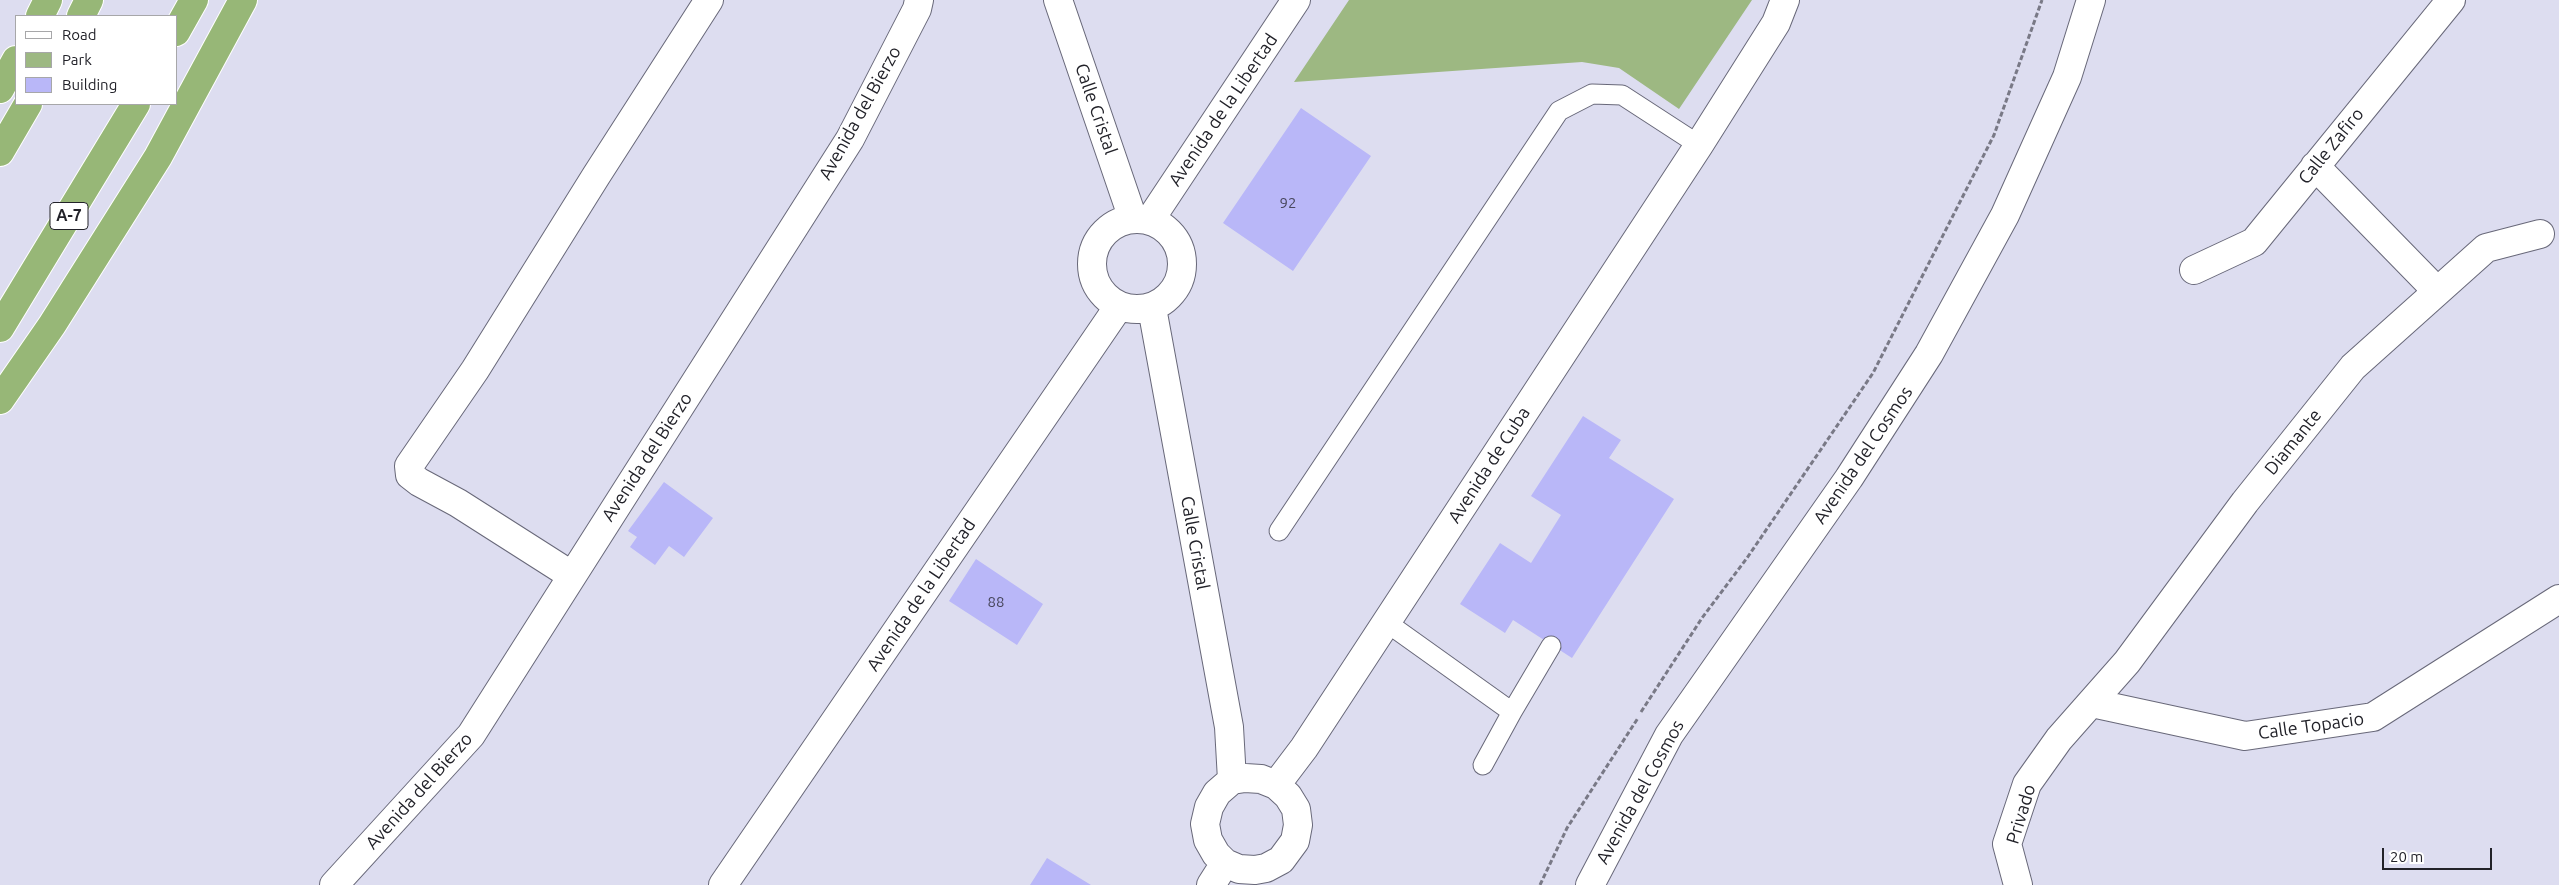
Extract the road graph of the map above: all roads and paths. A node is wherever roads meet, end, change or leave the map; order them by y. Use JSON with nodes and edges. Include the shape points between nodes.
{"nodes":[{"id":1,"x":48,"y":0,"type":"edge"},
{"id":2,"x":89,"y":0,"type":"edge"},
{"id":3,"x":194,"y":0,"type":"edge"},
{"id":4,"x":243,"y":0,"type":"edge"},
{"id":5,"x":709,"y":0,"type":"edge"},
{"id":6,"x":918,"y":0,"type":"edge"},
{"id":7,"x":1058,"y":0,"type":"edge"},
{"id":8,"x":1296,"y":0,"type":"edge"},
{"id":9,"x":1785,"y":0,"type":"edge"},
{"id":10,"x":2042,"y":0,"type":"edge"},
{"id":11,"x":2091,"y":0,"type":"edge"},
{"id":12,"x":2451,"y":0,"type":"edge"},
{"id":13,"x":40,"y":15,"type":"edge"},
{"id":14,"x":81,"y":15,"type":"edge"},
{"id":15,"x":178,"y":28,"type":"edge"},
{"id":16,"x":15,"y":62,"type":"edge"},
{"id":17,"x":0,"y":89,"type":"edge"},
{"id":18,"x":27,"y":105,"type":"edge"},
{"id":19,"x":135,"y":105,"type":"edge"},
{"id":20,"x":1699,"y":145,"type":"junction"},
{"id":21,"x":0,"y":152,"type":"edge"},
{"id":22,"x":2316,"y":166,"type":"junction"},
{"id":23,"x":1142,"y":219,"type":"junction"},
{"id":24,"x":2540,"y":234,"type":"dead end"},
{"id":25,"x":2194,"y":270,"type":"dead end"},
{"id":26,"x":2437,"y":292,"type":"junction"},
{"id":27,"x":1119,"y":306,"type":"junction"},
{"id":28,"x":1152,"y":308,"type":"junction"},
{"id":29,"x":0,"y":328,"type":"edge"},
{"id":30,"x":0,"y":400,"type":"edge"},
{"id":31,"x":1279,"y":531,"type":"dead end"},
{"id":32,"x":571,"y":575,"type":"junction"},
{"id":33,"x":2559,"y":599,"type":"edge"},
{"id":34,"x":1386,"y":622,"type":"junction"},
{"id":35,"x":1551,"y":646,"type":"dead end"},
{"id":36,"x":2092,"y":703,"type":"junction"},
{"id":37,"x":1512,"y":712,"type":"junction"},
{"id":38,"x":1482,"y":765,"type":"dead end"},
{"id":39,"x":1232,"y":780,"type":"junction"},
{"id":40,"x":1276,"y":785,"type":"junction"},
{"id":41,"x":1218,"y":874,"type":"edge"},
{"id":42,"x":334,"y":885,"type":"edge"},
{"id":43,"x":723,"y":885,"type":"edge"},
{"id":44,"x":1540,"y":885,"type":"edge"},
{"id":45,"x":1590,"y":885,"type":"edge"},
{"id":46,"x":2018,"y":885,"type":"edge"}],
"edges":[{"from":1,"to":13,"type":"highway"},
{"from":2,"to":14,"type":"highway"},
{"from":3,"to":15,"type":"highway"},
{"from":4,"to":30,"type":"highway","via":[[158,157],[52,325]]},
{"from":5,"to":32,"type":"street","via":[[475,370],[409,466],[410,475],[420,482]]},
{"from":6,"to":32,"type":"street","name":"Avenida del Bierzo","via":[[917,9],[850,139]]},
{"from":7,"to":23,"type":"street","name":"Calle Cristal"},
{"from":8,"to":23,"type":"street","name":"Avenida de la Libertad"},
{"from":9,"to":20,"type":"street","name":"Avenida de Cuba","via":[[1776,22]]},
{"from":10,"to":44,"type":"path","via":[[1994,135],[1873,373],[1697,627],[1567,828]]},
{"from":11,"to":45,"type":"street","name":"Avenida del Cosmos","via":[[2067,77],[2005,215],[1929,354],[1849,478],[1669,735]]},
{"from":12,"to":22,"type":"street","name":"Calle Zafiro"},
{"from":16,"to":17,"type":"highway"},
{"from":18,"to":21,"type":"highway"},
{"from":19,"to":29,"type":"highway","number":"A-7"},
{"from":20,"to":31,"type":"lane","via":[[1622,94],[1592,94],[1559,110]]},
{"from":20,"to":34,"type":"street","name":"Avenida de Cuba"},
{"from":22,"to":25,"type":"street","name":"Calle Zafiro","via":[[2254,242]]},
{"from":22,"to":26,"type":"street"},
{"from":23,"to":27,"type":"street","via":[[1105,232],[1092,259],[1099,289]]},
{"from":23,"to":28,"type":"street","via":[[1171,233],[1179,246],[1183,266],[1180,282]]},
{"from":24,"to":26,"type":"street","name":"Diamante","via":[[2486,248]]},
{"from":26,"to":36,"type":"street","name":"Diamante","via":[[2353,367]]},
{"from":27,"to":28,"type":"street","via":[[1134,310]]},
{"from":27,"to":43,"type":"street","name":"Avenida de la Libertad"},
{"from":28,"to":39,"type":"street","name":"Calle Cristal","via":[[1229,727]]},
{"from":32,"to":42,"type":"street","name":"Avenida del Bierzo","via":[[471,735]]},
{"from":33,"to":36,"type":"street","name":"Calle Topacio","via":[[2372,717],[2245,736]]},
{"from":34,"to":37,"type":"lane"},
{"from":34,"to":40,"type":"street","name":"Avenida de Cuba","via":[[1304,748]]},
{"from":35,"to":37,"type":"lane"},
{"from":36,"to":46,"type":"street","name":"Privado","via":[[2059,739],[2028,784],[2007,844]]},
{"from":37,"to":38,"type":"lane"},
{"from":39,"to":40,"type":"street","via":[[1261,779]]},
{"from":39,"to":41,"type":"street","via":[[1208,807],[1205,824],[1208,840],[1216,854]]},
{"from":40,"to":41,"type":"street","via":[[1296,809],[1295,841],[1281,860],[1266,868]]}]}
